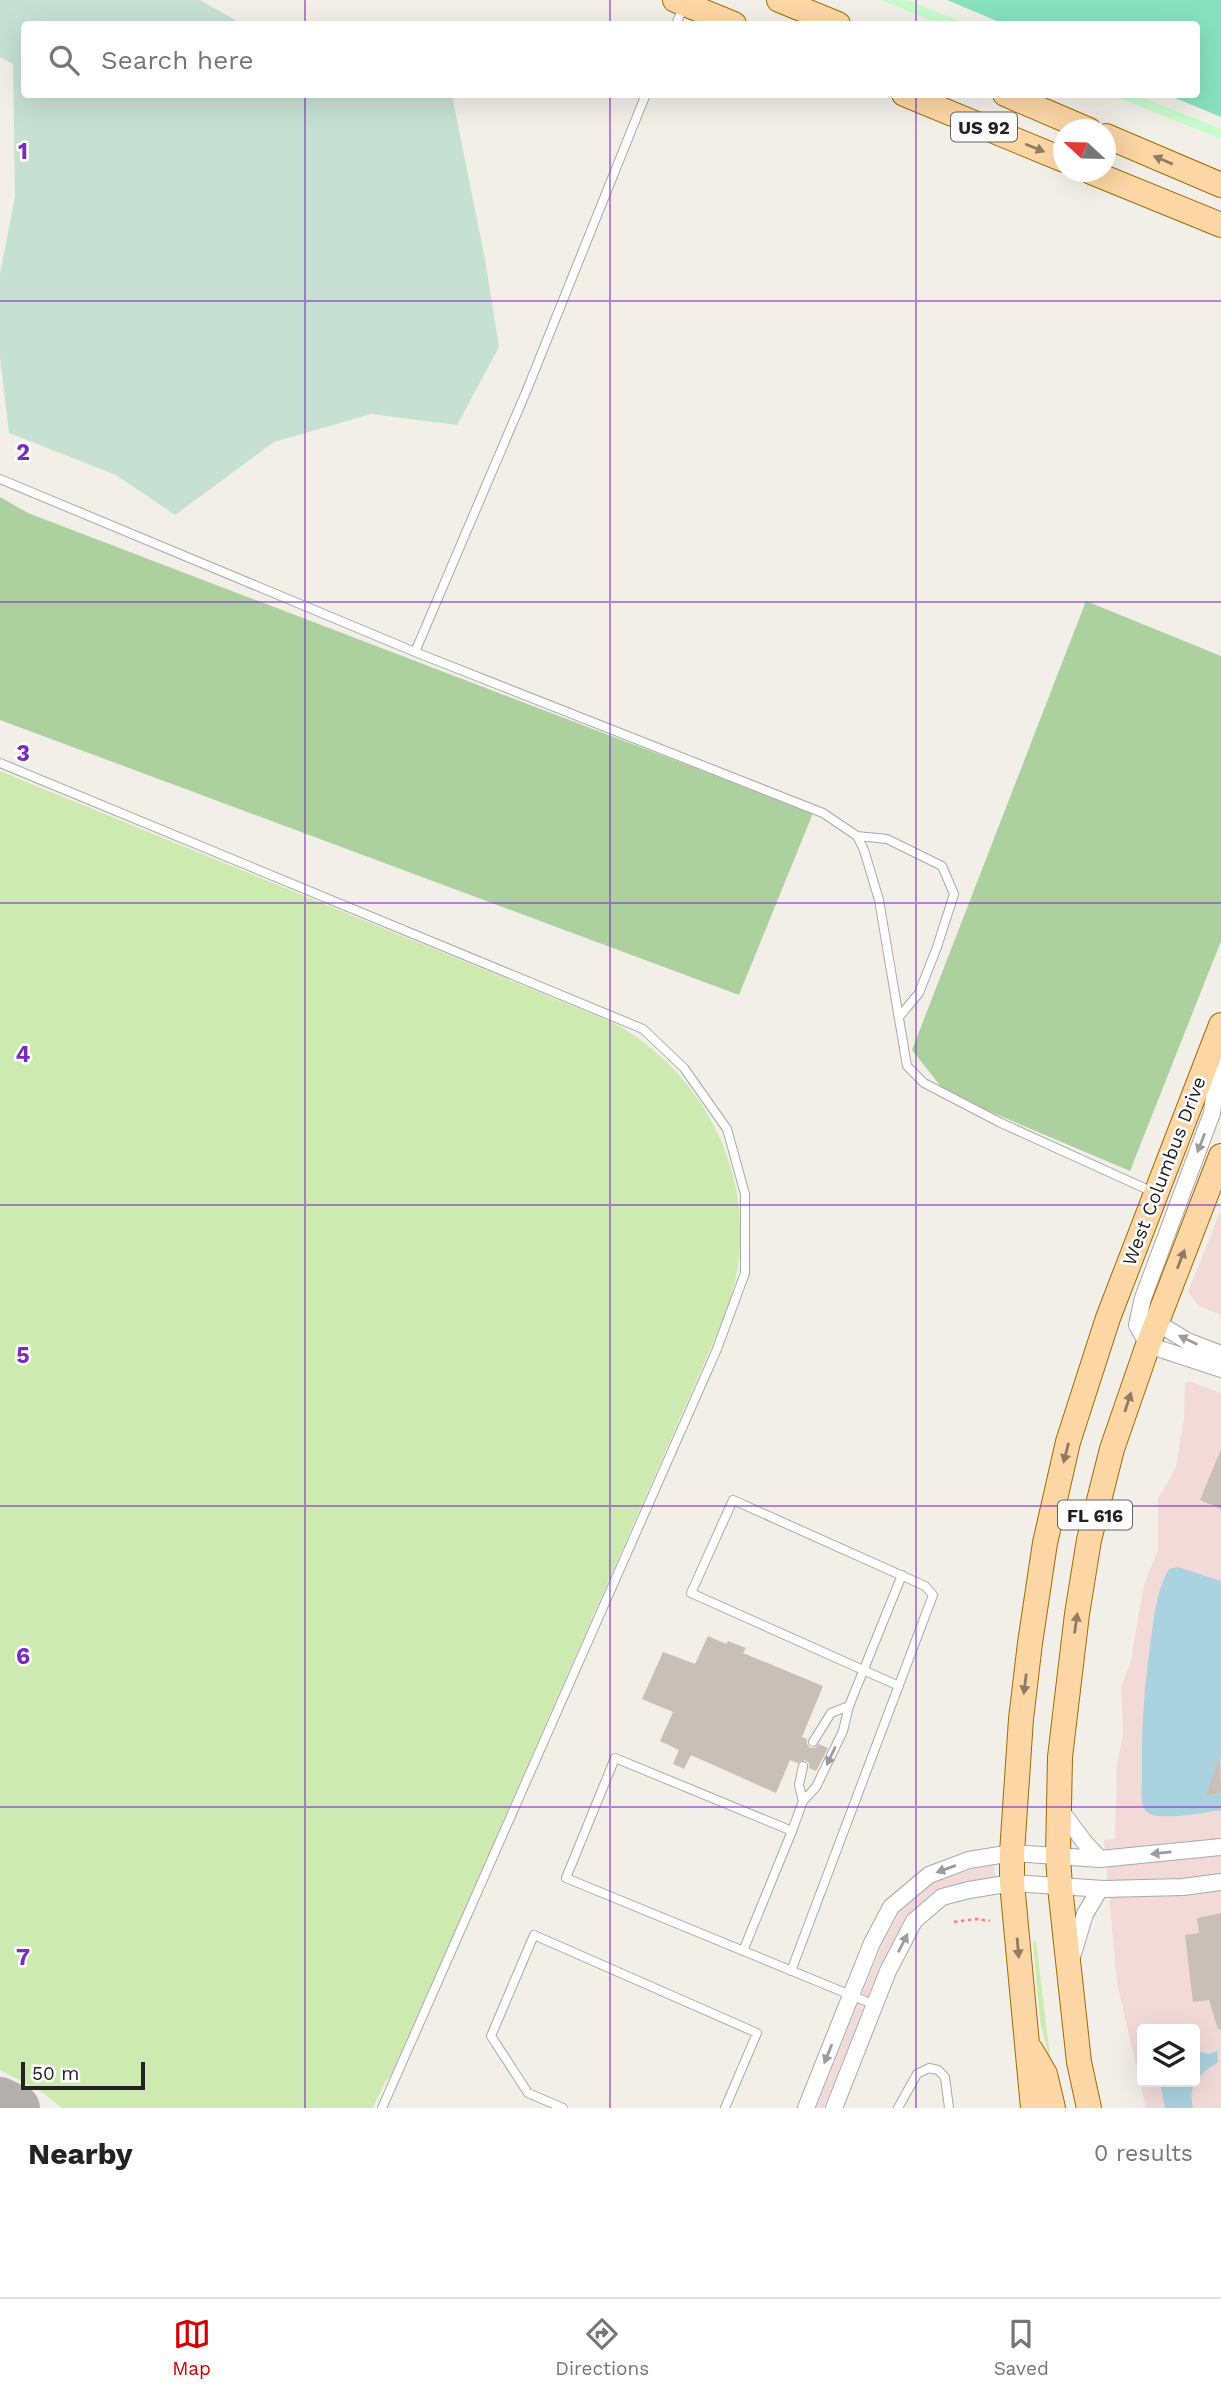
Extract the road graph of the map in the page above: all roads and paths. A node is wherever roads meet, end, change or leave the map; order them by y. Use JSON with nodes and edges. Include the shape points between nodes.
{"nodes":[{"id":1,"x":779,"y":0,"type":"edge"},
{"id":2,"x":678,"y":10,"type":"edge"},
{"id":3,"x":722,"y":21,"type":"edge"},
{"id":4,"x":831,"y":21,"type":"edge"},
{"id":5,"x":644,"y":98,"type":"edge"},
{"id":6,"x":914,"y":98,"type":"edge"},
{"id":7,"x":1014,"y":98,"type":"edge"},
{"id":8,"x":1063,"y":119,"type":"edge"},
{"id":9,"x":1116,"y":141,"type":"edge"},
{"id":10,"x":1053,"y":156,"type":"edge"},
{"id":11,"x":1116,"y":182,"type":"edge"},
{"id":12,"x":1221,"y":184,"type":"edge"},
{"id":13,"x":1221,"y":225,"type":"edge"},
{"id":14,"x":0,"y":479,"type":"edge"},
{"id":15,"x":415,"y":652,"type":"junction"},
{"id":16,"x":0,"y":762,"type":"edge"},
{"id":17,"x":856,"y":836,"type":"junction"},
{"id":18,"x":899,"y":1017,"type":"junction"},
{"id":19,"x":1221,"y":1027,"type":"edge"},
{"id":20,"x":1221,"y":1156,"type":"edge"},
{"id":21,"x":1156,"y":1193,"type":"junction"},
{"id":22,"x":1152,"y":1334,"type":"junction"},
{"id":23,"x":1221,"y":1354,"type":"edge"},
{"id":24,"x":1221,"y":1369,"type":"edge"},
{"id":25,"x":902,"y":1575,"type":"junction"},
{"id":26,"x":863,"y":1670,"type":"junction"},
{"id":27,"x":899,"y":1686,"type":"junction"},
{"id":28,"x":849,"y":1706,"type":"junction"},
{"id":29,"x":813,"y":1742,"type":"dead end"},
{"id":30,"x":803,"y":1766,"type":"dead end"},
{"id":31,"x":803,"y":1801,"type":"junction"},
{"id":32,"x":1059,"y":1808,"type":"junction"},
{"id":33,"x":792,"y":1832,"type":"junction"},
{"id":34,"x":1221,"y":1847,"type":"edge"},
{"id":35,"x":1012,"y":1853,"type":"junction"},
{"id":36,"x":1058,"y":1856,"type":"junction"},
{"id":37,"x":1100,"y":1859,"type":"junction"},
{"id":38,"x":1221,"y":1882,"type":"edge"},
{"id":39,"x":1012,"y":1883,"type":"junction"},
{"id":40,"x":1183,"y":1886,"type":"junction"},
{"id":41,"x":1059,"y":1887,"type":"junction"},
{"id":42,"x":1100,"y":1889,"type":"junction"},
{"id":43,"x":1221,"y":1891,"type":"edge"},
{"id":44,"x":990,"y":1921,"type":"dead end"},
{"id":45,"x":954,"y":1922,"type":"dead end"},
{"id":46,"x":743,"y":1951,"type":"junction"},
{"id":47,"x":1069,"y":1970,"type":"junction"},
{"id":48,"x":790,"y":1971,"type":"junction"},
{"id":49,"x":851,"y":1996,"type":"junction"},
{"id":50,"x":874,"y":2005,"type":"junction"},
{"id":51,"x":1026,"y":2040,"type":"junction"},
{"id":52,"x":382,"y":2108,"type":"edge"},
{"id":53,"x":563,"y":2108,"type":"edge"},
{"id":54,"x":725,"y":2108,"type":"edge"},
{"id":55,"x":806,"y":2108,"type":"edge"},
{"id":56,"x":834,"y":2108,"type":"edge"},
{"id":57,"x":898,"y":2108,"type":"edge"},
{"id":58,"x":950,"y":2108,"type":"edge"},
{"id":59,"x":1033,"y":2108,"type":"edge"},
{"id":60,"x":1053,"y":2108,"type":"edge"},
{"id":61,"x":1089,"y":2108,"type":"edge"}],
"edges":[{"from":1,"to":4,"type":"main road"},
{"from":2,"to":3,"type":"main road"},
{"from":5,"to":15,"type":"lane"},
{"from":6,"to":10,"type":"main road","number":"US 92","one_way":true},
{"from":7,"to":8,"type":"main road","number":"US 92"},
{"from":12,"to":9,"type":"main road","one_way":true},
{"from":11,"to":13,"type":"main road"},
{"from":14,"to":15,"type":"lane"},
{"from":15,"to":17,"type":"lane","via":[[823,813]]},
{"from":16,"to":52,"type":"lane","via":[[643,1029],[684,1068],[727,1129],[745,1195],[745,1273],[718,1349]]},
{"from":17,"to":18,"type":"lane","via":[[879,900]]},
{"from":17,"to":18,"type":"lane","via":[[887,839],[942,866],[954,894],[919,993]]},
{"from":18,"to":21,"type":"lane","via":[[907,1066],[924,1083]]},
{"from":19,"to":21,"type":"main road","name":"West Columbus Drive","number":"FL 616"},
{"from":19,"to":22,"type":"street","one_way":true,"via":[[1212,1113],[1139,1314],[1137,1325]]},
{"from":22,"to":20,"type":"main road","number":"FL 616","one_way":true},
{"from":21,"to":35,"type":"main road","name":"West Columbus Drive","number":"FL 616","one_way":true,"via":[[1108,1318],[1069,1442],[1045,1544],[1021,1719]]},
{"from":23,"to":22,"type":"street","one_way":true},
{"from":22,"to":24,"type":"street"},
{"from":32,"to":22,"type":"main road","number":"FL 616","one_way":true,"via":[[1066,1691],[1089,1540],[1112,1449]]},
{"from":25,"to":26,"type":"lane"},
{"from":25,"to":26,"type":"lane","via":[[733,1500],[691,1593]]},
{"from":25,"to":27,"type":"lane","via":[[933,1595]]},
{"from":26,"to":27,"type":"lane"},
{"from":26,"to":28,"type":"lane"},
{"from":27,"to":48,"type":"lane"},
{"from":28,"to":29,"type":"lane","via":[[831,1713]]},
{"from":28,"to":31,"type":"lane","one_way":true,"via":[[843,1731],[816,1787]]},
{"from":30,"to":31,"type":"lane","via":[[799,1785]]},
{"from":31,"to":33,"type":"lane"},
{"from":32,"to":36,"type":"main road","number":"FL 616"},
{"from":32,"to":37,"type":"street"},
{"from":33,"to":46,"type":"lane"},
{"from":33,"to":46,"type":"lane","via":[[615,1758],[566,1878]]},
{"from":34,"to":37,"type":"street","one_way":true},
{"from":35,"to":36,"type":"street"},
{"from":35,"to":39,"type":"main road","number":"FL 616"},
{"from":35,"to":49,"type":"street","one_way":true,"via":[[969,1860],[929,1875],[891,1907]]},
{"from":36,"to":37,"type":"street"},
{"from":36,"to":41,"type":"main road","number":"FL 616"},
{"from":38,"to":40,"type":"street"},
{"from":39,"to":41,"type":"street"},
{"from":50,"to":39,"type":"street","one_way":true,"via":[[914,1921],[942,1897]]},
{"from":39,"to":51,"type":"main road","number":"FL 616","one_way":true},
{"from":40,"to":42,"type":"street"},
{"from":40,"to":43,"type":"lane"},
{"from":41,"to":42,"type":"street"},
{"from":41,"to":47,"type":"main road","number":"FL 616"},
{"from":42,"to":47,"type":"street","via":[[1085,1914]]},
{"from":44,"to":45,"type":"path"},
{"from":46,"to":48,"type":"lane"},
{"from":47,"to":61,"type":"main road","number":"FL 616"},
{"from":48,"to":49,"type":"lane"},
{"from":49,"to":50,"type":"lane"},
{"from":49,"to":55,"type":"street","one_way":true},
{"from":50,"to":56,"type":"street"},
{"from":51,"to":59,"type":"main road","number":"FL 616"},
{"from":51,"to":60,"type":"main road","via":[[1045,2074]]},
{"from":53,"to":54,"type":"lane","via":[[528,2093],[491,2036],[534,1935],[757,2033]]},
{"from":57,"to":58,"type":"lane","via":[[916,2074],[929,2068],[945,2077]]}]}
